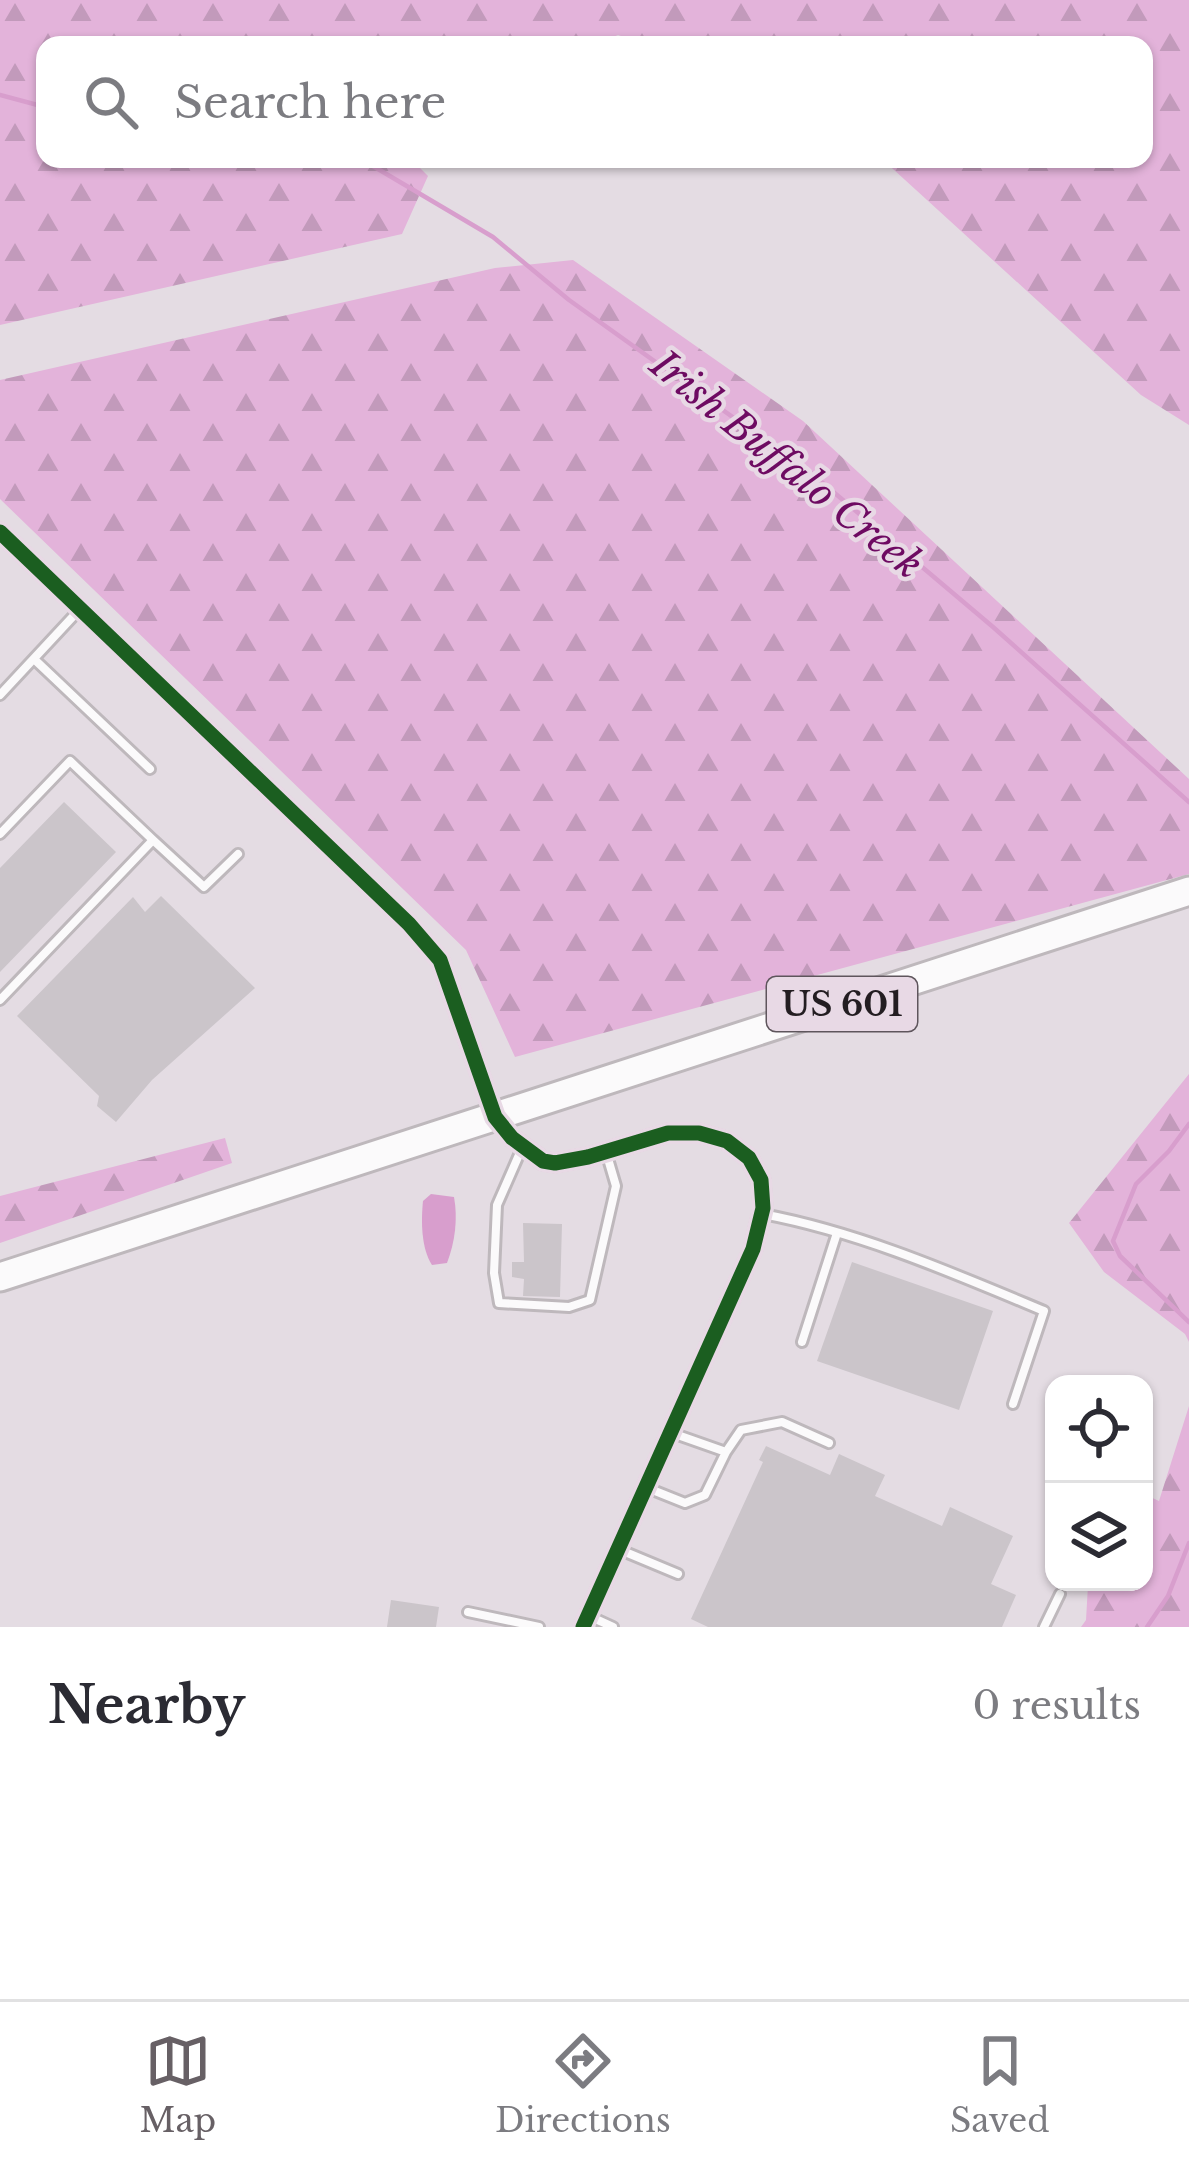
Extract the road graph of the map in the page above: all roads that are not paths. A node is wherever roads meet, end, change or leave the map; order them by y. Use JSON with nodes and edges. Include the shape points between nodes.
{"nodes":[{"id":1,"x":0,"y":532,"type":"edge"},
{"id":2,"x":80,"y":609,"type":"junction"},
{"id":3,"x":34,"y":659,"type":"junction"},
{"id":4,"x":0,"y":695,"type":"edge"},
{"id":5,"x":150,"y":769,"type":"dead end"},
{"id":6,"x":0,"y":834,"type":"edge"},
{"id":7,"x":153,"y":840,"type":"junction"},
{"id":8,"x":238,"y":854,"type":"dead end"},
{"id":9,"x":1189,"y":891,"type":"edge"},
{"id":10,"x":0,"y":1000,"type":"edge"},
{"id":11,"x":495,"y":1117,"type":"junction"},
{"id":12,"x":522,"y":1148,"type":"junction"},
{"id":13,"x":606,"y":1151,"type":"junction"},
{"id":14,"x":762,"y":1214,"type":"junction"},
{"id":15,"x":837,"y":1233,"type":"junction"},
{"id":16,"x":0,"y":1276,"type":"edge"},
{"id":17,"x":802,"y":1342,"type":"dead end"},
{"id":18,"x":1013,"y":1404,"type":"dead end"},
{"id":19,"x":670,"y":1432,"type":"junction"},
{"id":20,"x":829,"y":1443,"type":"dead end"},
{"id":21,"x":727,"y":1452,"type":"junction"},
{"id":22,"x":645,"y":1487,"type":"junction"},
{"id":23,"x":617,"y":1548,"type":"junction"},
{"id":24,"x":678,"y":1574,"type":"dead end"},
{"id":25,"x":1060,"y":1594,"type":"dead end"},
{"id":26,"x":468,"y":1612,"type":"dead end"},
{"id":27,"x":585,"y":1621,"type":"edge"},
{"id":28,"x":539,"y":1627,"type":"edge"},
{"id":29,"x":613,"y":1627,"type":"edge"},
{"id":30,"x":1044,"y":1627,"type":"edge"}],
"edges":[{"from":1,"to":2,"type":"street"},
{"from":2,"to":3,"type":"lane"},
{"from":2,"to":11,"type":"street","via":[[440,960]]},
{"from":3,"to":4,"type":"lane"},
{"from":3,"to":5,"type":"lane"},
{"from":6,"to":7,"type":"lane","via":[[70,761]]},
{"from":7,"to":8,"type":"lane","via":[[204,887]]},
{"from":7,"to":10,"type":"lane"},
{"from":9,"to":11,"type":"highway","number":"US 601"},
{"from":11,"to":12,"type":"street"},
{"from":11,"to":16,"type":"highway","number":"US 601"},
{"from":12,"to":13,"type":"street","via":[[555,1163]]},
{"from":12,"to":13,"type":"lane","via":[[496,1205],[499,1303],[590,1300],[616,1186]]},
{"from":13,"to":14,"type":"street","via":[[668,1132],[727,1141],[756,1167]]},
{"from":14,"to":15,"type":"lane"},
{"from":14,"to":19,"type":"street"},
{"from":15,"to":17,"type":"lane"},
{"from":15,"to":18,"type":"lane","via":[[1044,1311]]},
{"from":19,"to":21,"type":"lane"},
{"from":19,"to":22,"type":"street"},
{"from":20,"to":21,"type":"lane","via":[[782,1422],[741,1430]]},
{"from":21,"to":22,"type":"lane","via":[[705,1495],[686,1503]]},
{"from":22,"to":23,"type":"street"},
{"from":23,"to":24,"type":"lane"},
{"from":23,"to":27,"type":"street"},
{"from":25,"to":30,"type":"lane"},
{"from":26,"to":28,"type":"lane"},
{"from":27,"to":29,"type":"lane"}]}
